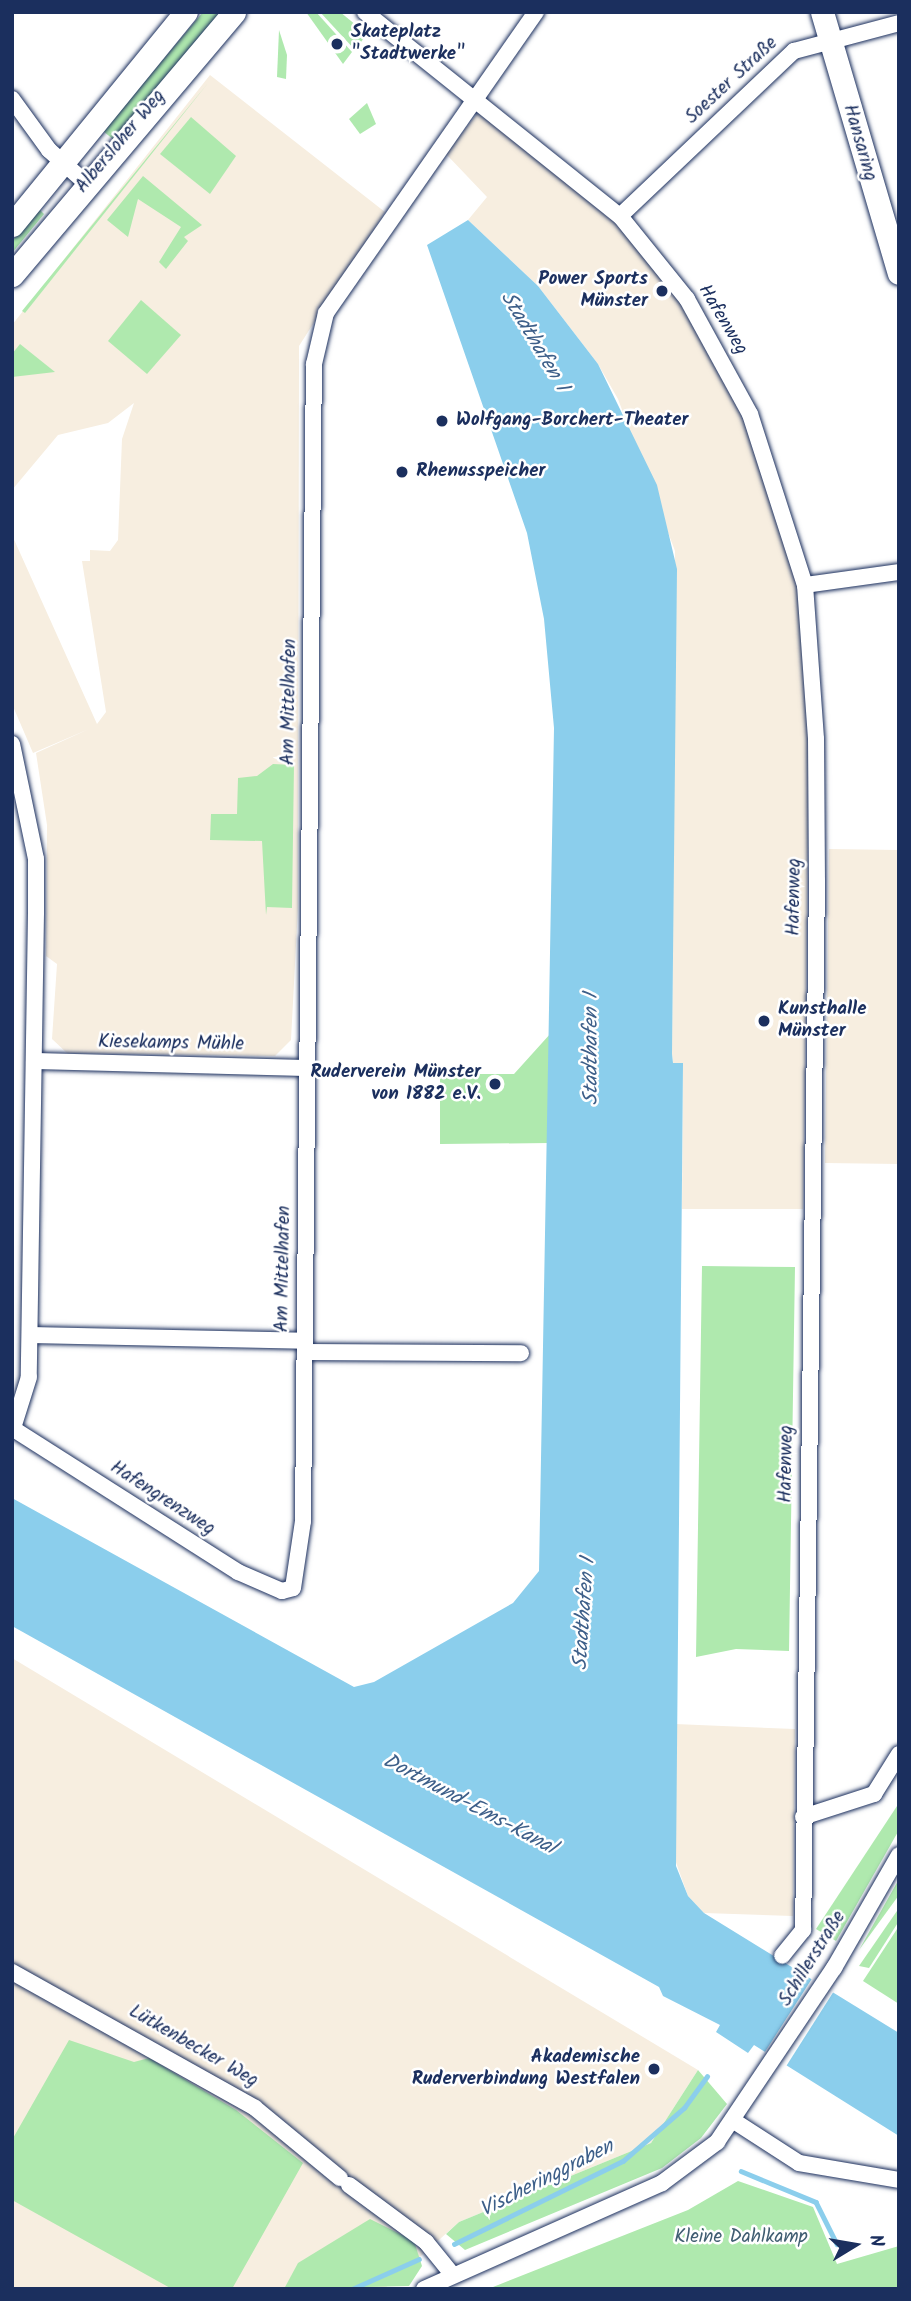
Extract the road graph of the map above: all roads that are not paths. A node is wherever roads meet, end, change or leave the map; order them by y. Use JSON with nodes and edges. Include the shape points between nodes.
{"nodes":[{"id":1,"x":186,"y":12,"type":"edge"},
{"id":2,"x":234,"y":12,"type":"edge"},
{"id":3,"x":365,"y":12,"type":"edge"},
{"id":4,"x":536,"y":12,"type":"edge"},
{"id":5,"x":822,"y":12,"type":"edge"},
{"id":6,"x":899,"y":23,"type":"edge"},
{"id":7,"x":829,"y":37,"type":"junction"},
{"id":8,"x":471,"y":98,"type":"junction"},
{"id":9,"x":12,"y":99,"type":"edge"},
{"id":10,"x":63,"y":164,"type":"junction"},
{"id":11,"x":87,"y":184,"type":"junction"},
{"id":12,"x":890,"y":215,"type":"edge"},
{"id":13,"x":620,"y":216,"type":"junction"},
{"id":14,"x":12,"y":225,"type":"edge"},
{"id":15,"x":899,"y":273,"type":"edge"},
{"id":16,"x":12,"y":275,"type":"edge"},
{"id":17,"x":899,"y":572,"type":"edge"},
{"id":18,"x":805,"y":585,"type":"junction"},
{"id":19,"x":12,"y":744,"type":"edge"},
{"id":20,"x":34,"y":1061,"type":"junction"},
{"id":21,"x":307,"y":1068,"type":"junction"},
{"id":22,"x":30,"y":1335,"type":"junction"},
{"id":23,"x":305,"y":1346,"type":"junction"},
{"id":24,"x":521,"y":1353,"type":"dead end"},
{"id":25,"x":12,"y":1428,"type":"edge"},
{"id":26,"x":293,"y":1588,"type":"joint"},
{"id":27,"x":899,"y":1754,"type":"edge"},
{"id":28,"x":803,"y":1817,"type":"junction"},
{"id":29,"x":899,"y":1856,"type":"edge"},
{"id":30,"x":782,"y":1956,"type":"dead end"},
{"id":31,"x":12,"y":1972,"type":"edge"},
{"id":32,"x":734,"y":2121,"type":"junction"},
{"id":33,"x":899,"y":2180,"type":"edge"},
{"id":34,"x":451,"y":2273,"type":"junction"},
{"id":35,"x":425,"y":2289,"type":"edge"}],
"edges":[{"from":1,"to":10,"type":"main road","name":"Albersloher Weg"},
{"from":2,"to":11,"type":"main road","name":"Albersloher Weg"},
{"from":3,"to":8,"type":"street","name":"Hafenweg"},
{"from":4,"to":8,"type":"street","name":"Am Mittelhafen"},
{"from":5,"to":7,"type":"main road","name":"Hansaring"},
{"from":6,"to":7,"type":"street","name":"Soester Straße"},
{"from":7,"to":12,"type":"main road","name":"Hansaring"},
{"from":7,"to":13,"type":"street","name":"Soester Straße","via":[[794,51]]},
{"from":8,"to":13,"type":"street","name":"Hafenweg"},
{"from":8,"to":21,"type":"street","name":"Am Mittelhafen","via":[[326,313],[314,364]]},
{"from":9,"to":10,"type":"street"},
{"from":10,"to":11,"type":"street"},
{"from":10,"to":14,"type":"main road","name":"Albersloher Weg"},
{"from":11,"to":16,"type":"main road","name":"Albersloher Weg"},
{"from":12,"to":15,"type":"main road","name":"Hansaring"},
{"from":13,"to":18,"type":"street","name":"Hafenweg","via":[[687,299],[750,414]]},
{"from":17,"to":18,"type":"street"},
{"from":18,"to":28,"type":"street","name":"Hafenweg","via":[[816,739],[817,889]]},
{"from":19,"to":20,"type":"street","via":[[36,859]]},
{"from":20,"to":21,"type":"street","name":"Kiesekamps Mühle"},
{"from":20,"to":22,"type":"street"},
{"from":21,"to":23,"type":"street","name":"Am Mittelhafen"},
{"from":22,"to":23,"type":"street"},
{"from":22,"to":25,"type":"street","via":[[27,1398]]},
{"from":23,"to":24,"type":"street","name":"Am Mittelhafen"},
{"from":23,"to":26,"type":"street","name":"Am Mittelhafen","via":[[301,1563]]},
{"from":25,"to":26,"type":"street","name":"Hafengrenzweg","via":[[238,1573],[282,1591]]},
{"from":27,"to":28,"type":"street","via":[[874,1794]]},
{"from":28,"to":30,"type":"street","name":"Hafenweg","via":[[803,1930]]},
{"from":29,"to":32,"type":"street","name":"Schillerstraße","via":[[834,1968]]},
{"from":31,"to":34,"type":"street","name":"Lütkenbecker Weg","via":[[235,2095],[426,2242]]},
{"from":32,"to":33,"type":"street","via":[[799,2163]]},
{"from":32,"to":34,"type":"street","via":[[663,2183]]},
{"from":34,"to":35,"type":"street"}]}
